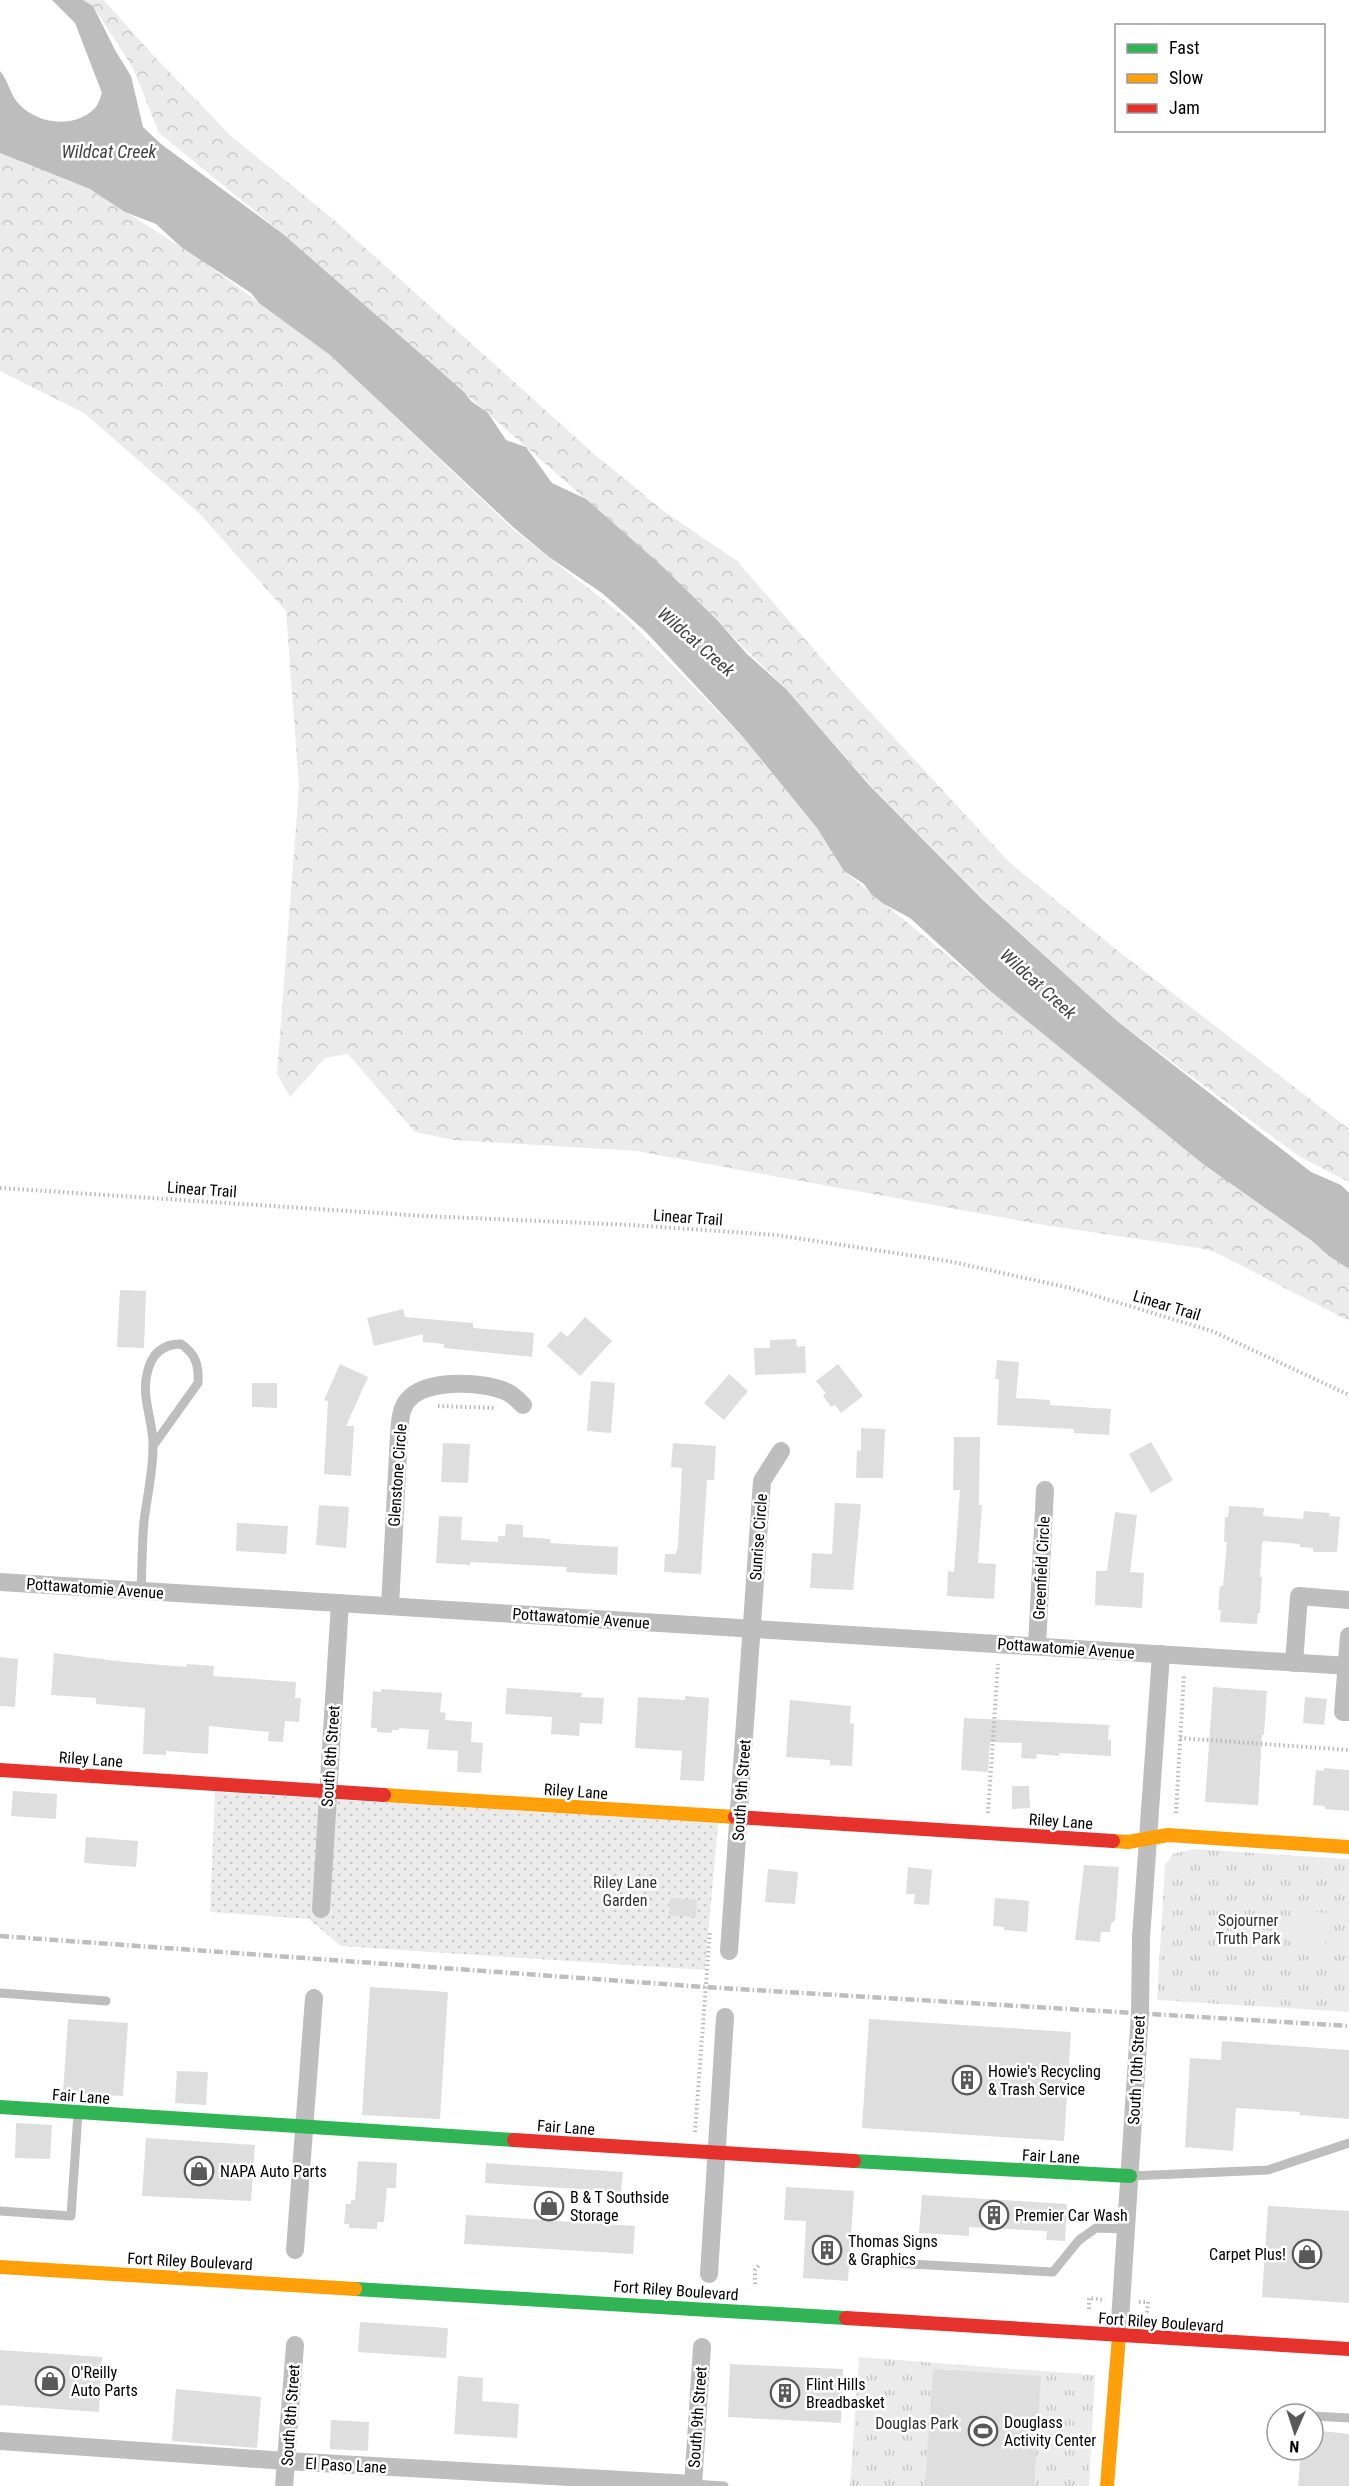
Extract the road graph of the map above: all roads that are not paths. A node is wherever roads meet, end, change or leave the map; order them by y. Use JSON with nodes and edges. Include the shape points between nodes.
{"nodes":[{"id":1,"x":524,"y":1405,"type":"road end"},
{"id":2,"x":153,"y":1446,"type":"junction"},
{"id":3,"x":781,"y":1451,"type":"dead end"},
{"id":4,"x":1045,"y":1490,"type":"dead end"},
{"id":5,"x":0,"y":1582,"type":"edge"},
{"id":6,"x":141,"y":1591,"type":"junction"},
{"id":7,"x":1349,"y":1600,"type":"edge"},
{"id":8,"x":340,"y":1603,"type":"junction"},
{"id":9,"x":390,"y":1606,"type":"junction"},
{"id":10,"x":752,"y":1629,"type":"junction"},
{"id":11,"x":1349,"y":1636,"type":"edge"},
{"id":12,"x":1037,"y":1646,"type":"junction"},
{"id":13,"x":1161,"y":1654,"type":"junction"},
{"id":14,"x":1294,"y":1663,"type":"junction"},
{"id":15,"x":1348,"y":1666,"type":"edge"},
{"id":16,"x":1349,"y":1712,"type":"edge"},
{"id":17,"x":0,"y":1770,"type":"edge"},
{"id":18,"x":328,"y":1791,"type":"junction"},
{"id":19,"x":739,"y":1818,"type":"junction"},
{"id":20,"x":1149,"y":1838,"type":"junction"},
{"id":21,"x":1349,"y":1847,"type":"edge"},
{"id":22,"x":321,"y":1909,"type":"dead end"},
{"id":23,"x":729,"y":1952,"type":"dead end"},
{"id":24,"x":0,"y":1993,"type":"edge"},
{"id":25,"x":314,"y":1998,"type":"dead end"},
{"id":26,"x":106,"y":2001,"type":"dead end"},
{"id":27,"x":725,"y":2017,"type":"dead end"},
{"id":28,"x":0,"y":2107,"type":"edge"},
{"id":29,"x":78,"y":2112,"type":"junction"},
{"id":30,"x":304,"y":2126,"type":"junction"},
{"id":31,"x":1349,"y":2143,"type":"edge"},
{"id":32,"x":717,"y":2153,"type":"junction"},
{"id":33,"x":1130,"y":2176,"type":"junction"},
{"id":34,"x":0,"y":2211,"type":"edge"},
{"id":35,"x":1126,"y":2229,"type":"junction"},
{"id":36,"x":294,"y":2250,"type":"dead end"},
{"id":37,"x":893,"y":2263,"type":"dead end"},
{"id":38,"x":0,"y":2267,"type":"edge"},
{"id":39,"x":709,"y":2274,"type":"dead end"},
{"id":40,"x":1119,"y":2336,"type":"junction"},
{"id":41,"x":295,"y":2345,"type":"dead end"},
{"id":42,"x":702,"y":2347,"type":"dead end"},
{"id":43,"x":1349,"y":2349,"type":"edge"},
{"id":44,"x":1325,"y":2417,"type":"edge"},
{"id":45,"x":1349,"y":2418,"type":"edge"},
{"id":46,"x":0,"y":2441,"type":"edge"},
{"id":47,"x":286,"y":2461,"type":"junction"},
{"id":48,"x":693,"y":2485,"type":"edge"},
{"id":49,"x":284,"y":2486,"type":"edge"},
{"id":50,"x":724,"y":2486,"type":"edge"},
{"id":51,"x":1107,"y":2486,"type":"edge"}],
"edges":[{"from":1,"to":9,"type":"street","name":"Glenstone Circle","via":[[509,1393],[461,1383],[437,1384],[408,1400],[401,1413],[399,1435]]},
{"from":2,"to":2,"type":"lane","via":[[146,1375],[159,1350],[168,1344],[181,1344],[195,1358],[198,1383]]},
{"from":2,"to":6,"type":"lane"},
{"from":3,"to":10,"type":"street","name":"Sunrise Circle","via":[[762,1480]]},
{"from":4,"to":12,"type":"street","name":"Greenfield Circle"},
{"from":5,"to":6,"type":"street","name":"Pottawatomie Avenue"},
{"from":6,"to":8,"type":"street","name":"Pottawatomie Avenue"},
{"from":7,"to":14,"type":"street","via":[[1299,1596]]},
{"from":8,"to":9,"type":"street","name":"Pottawatomie Avenue"},
{"from":8,"to":18,"type":"street","name":"South 8th Street"},
{"from":9,"to":10,"type":"street","name":"Pottawatomie Avenue"},
{"from":10,"to":12,"type":"street","name":"Pottawatomie Avenue"},
{"from":10,"to":19,"type":"street","name":"South 9th Street"},
{"from":11,"to":15,"type":"street"},
{"from":12,"to":13,"type":"street","name":"Pottawatomie Avenue"},
{"from":13,"to":14,"type":"street","name":"Pottawatomie Avenue"},
{"from":13,"to":20,"type":"street","name":"South 10th Street"},
{"from":14,"to":15,"type":"street","name":"Pottawatomie Avenue"},
{"from":15,"to":16,"type":"street","via":[[1343,1712]]},
{"from":17,"to":18,"type":"main road","name":"Riley Lane"},
{"from":18,"to":19,"type":"main road","name":"Riley Lane"},
{"from":18,"to":22,"type":"street","name":"South 8th Street"},
{"from":19,"to":20,"type":"main road","name":"Riley Lane","via":[[1128,1842]]},
{"from":19,"to":23,"type":"street","name":"South 9th Street"},
{"from":20,"to":21,"type":"main road","via":[[1174,1836]]},
{"from":20,"to":33,"type":"street","name":"South 10th Street"},
{"from":24,"to":26,"type":"lane"},
{"from":25,"to":30,"type":"street"},
{"from":27,"to":32,"type":"street"},
{"from":28,"to":29,"type":"main road","name":"Fair Lane"},
{"from":29,"to":30,"type":"main road","name":"Fair Lane"},
{"from":29,"to":34,"type":"lane","via":[[71,2216]]},
{"from":30,"to":32,"type":"main road","name":"Fair Lane"},
{"from":30,"to":36,"type":"street"},
{"from":31,"to":33,"type":"lane","via":[[1269,2170]]},
{"from":32,"to":33,"type":"main road","name":"Fair Lane"},
{"from":32,"to":39,"type":"street"},
{"from":33,"to":35,"type":"street","name":"South 10th Street"},
{"from":35,"to":37,"type":"lane","via":[[1096,2228],[1079,2240],[1053,2272]]},
{"from":35,"to":40,"type":"street","name":"South 10th Street"},
{"from":38,"to":40,"type":"main road","name":"Fort Riley Boulevard"},
{"from":40,"to":43,"type":"main road","name":"Fort Riley Boulevard"},
{"from":40,"to":51,"type":"main road","name":"South 10th Street"},
{"from":41,"to":47,"type":"street","name":"South 8th Street"},
{"from":42,"to":48,"type":"street","name":"South 9th Street"},
{"from":44,"to":45,"type":"lane"},
{"from":46,"to":47,"type":"street","name":"El Paso Lane"},
{"from":47,"to":48,"type":"street","name":"El Paso Lane"},
{"from":47,"to":49,"type":"street","name":"South 8th Street"},
{"from":48,"to":50,"type":"lane"}]}
